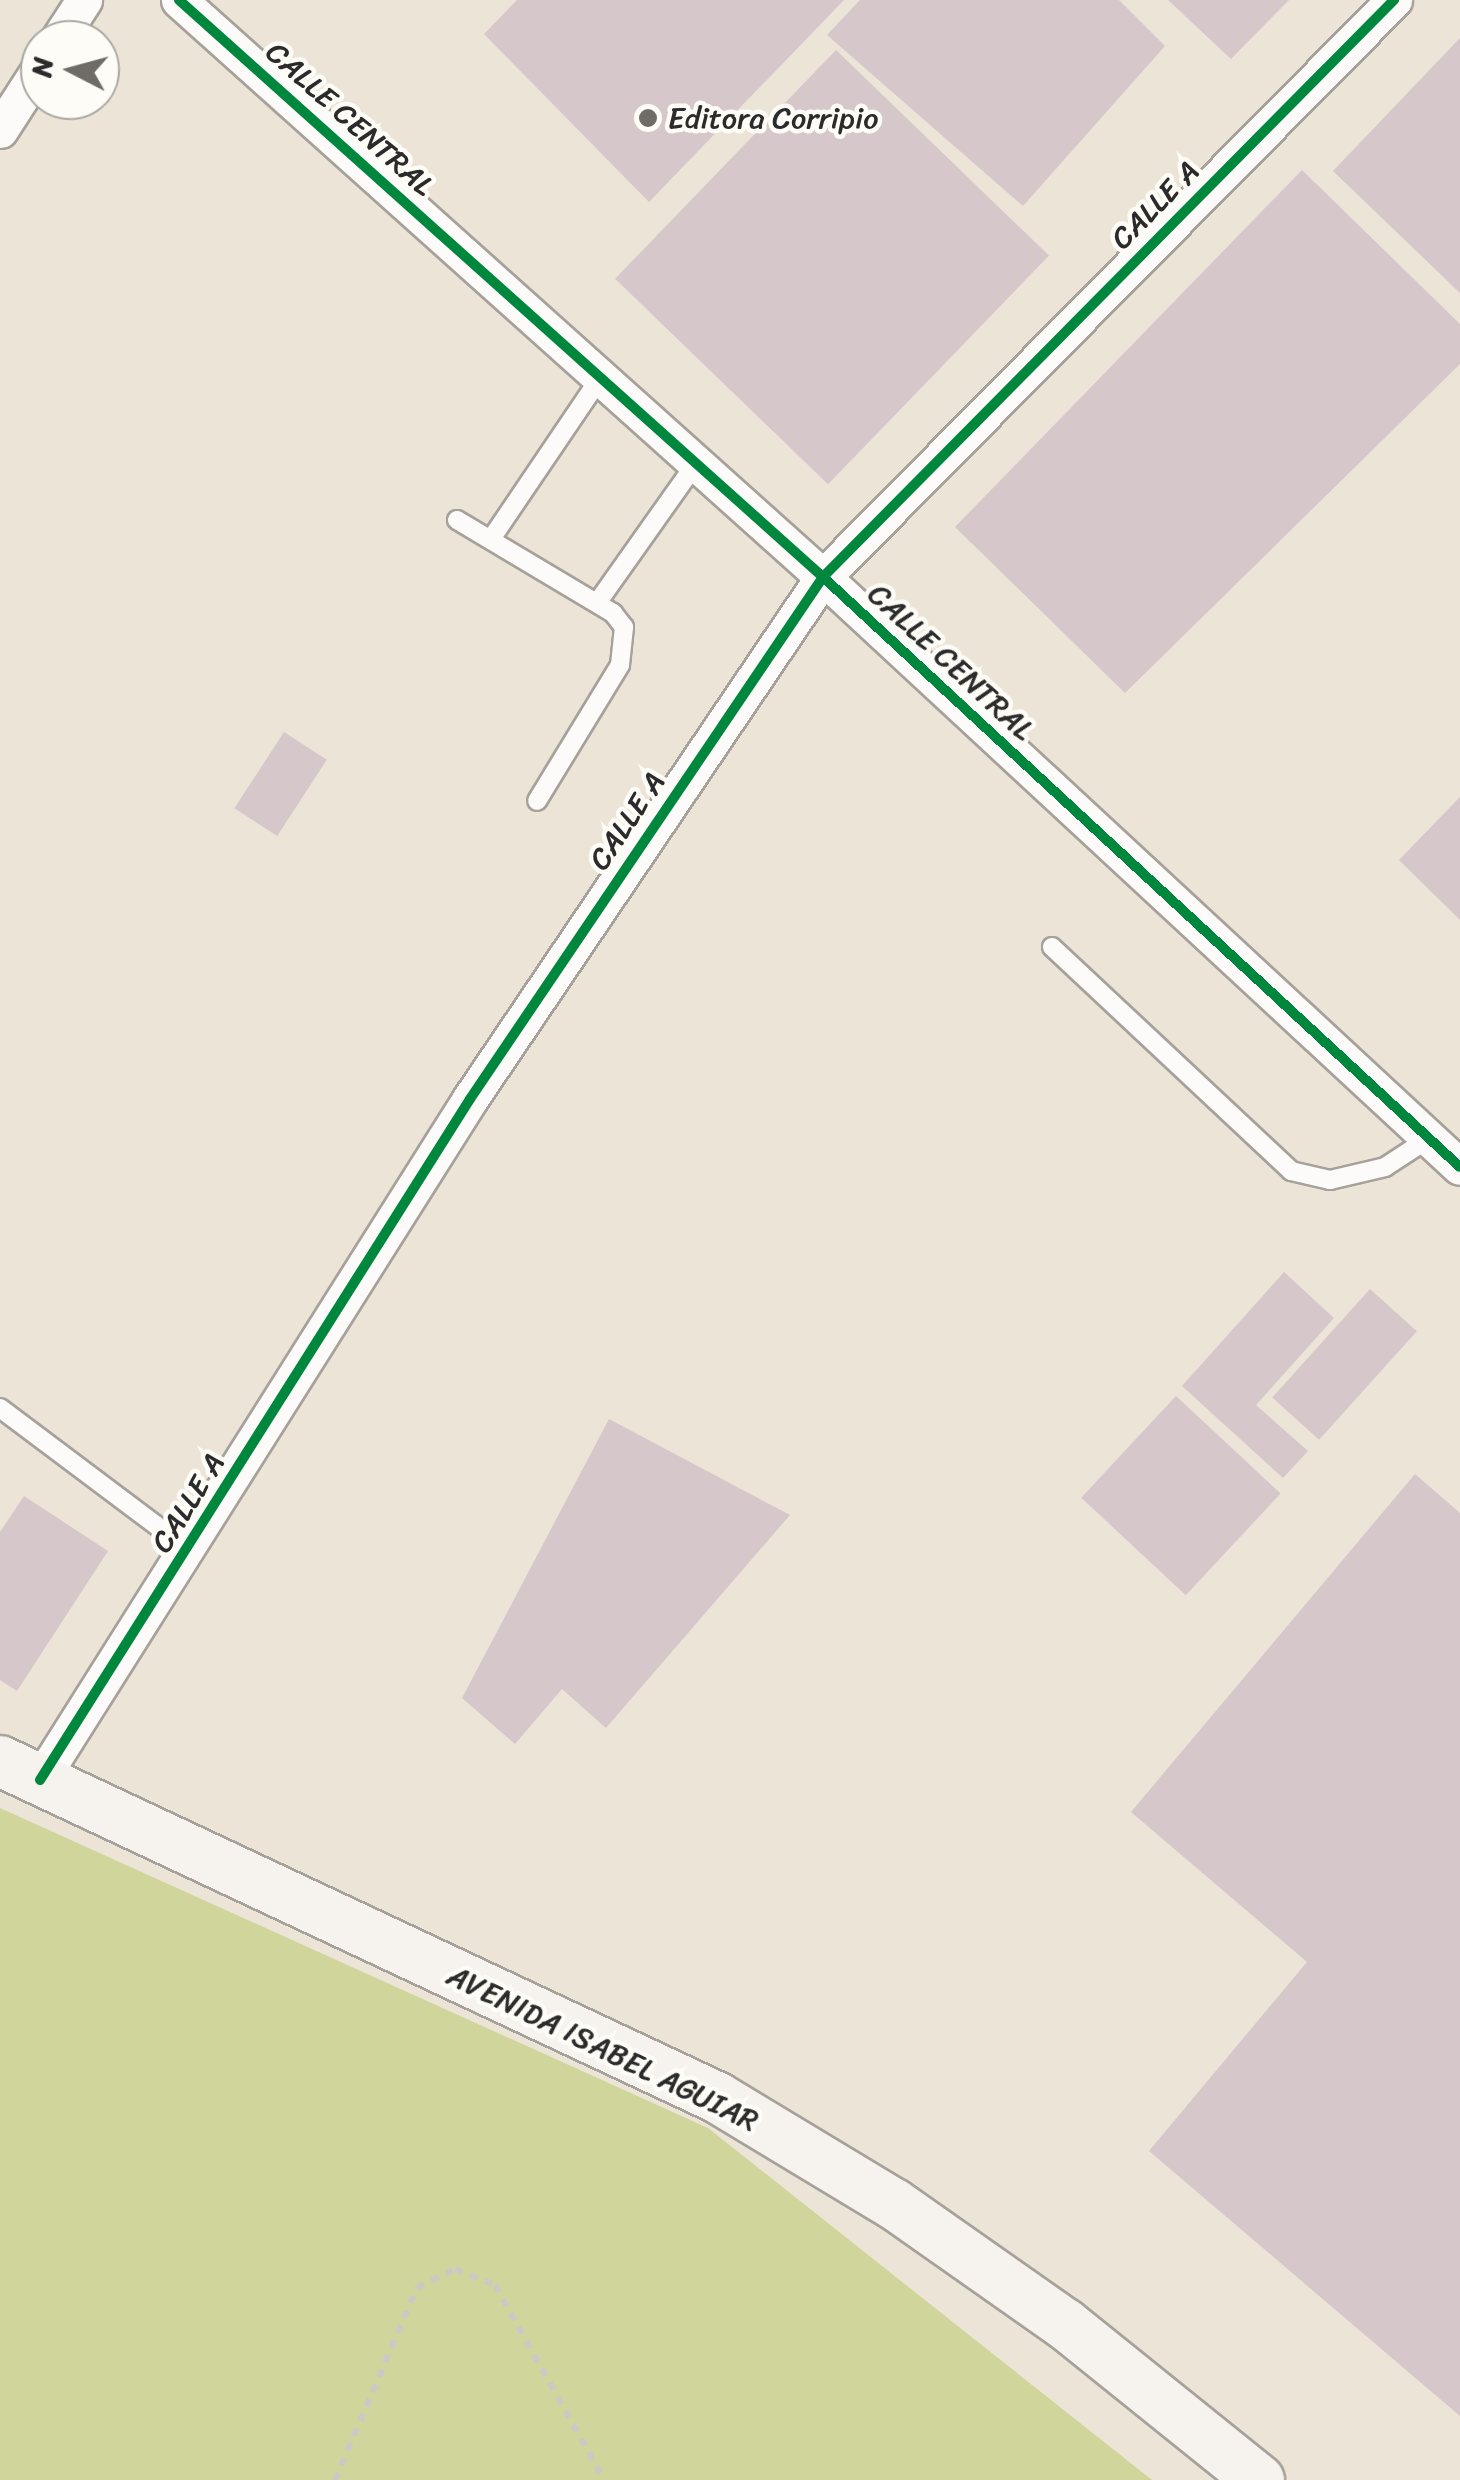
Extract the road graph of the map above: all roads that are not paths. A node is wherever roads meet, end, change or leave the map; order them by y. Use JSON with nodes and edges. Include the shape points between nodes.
{"nodes":[{"id":1,"x":179,"y":0,"type":"edge"},
{"id":2,"x":1394,"y":0,"type":"edge"},
{"id":3,"x":20,"y":99,"type":"edge"},
{"id":4,"x":0,"y":130,"type":"edge"},
{"id":5,"x":600,"y":378,"type":"junction"},
{"id":6,"x":696,"y":463,"type":"junction"},
{"id":7,"x":457,"y":520,"type":"dead end"},
{"id":8,"x":491,"y":539,"type":"junction"},
{"id":9,"x":823,"y":577,"type":"junction"},
{"id":10,"x":597,"y":603,"type":"junction"},
{"id":11,"x":537,"y":801,"type":"dead end"},
{"id":12,"x":1052,"y":947,"type":"dead end"},
{"id":13,"x":1428,"y":1140,"type":"junction"},
{"id":14,"x":1460,"y":1167,"type":"edge"},
{"id":15,"x":0,"y":1408,"type":"edge"},
{"id":16,"x":189,"y":1549,"type":"junction"},
{"id":17,"x":20,"y":1770,"type":"edge"},
{"id":18,"x":1259,"y":2480,"type":"edge"}],
"edges":[{"from":1,"to":5,"type":"street","name":"CALLE CENTRAL"},
{"from":2,"to":9,"type":"street","name":"CALLE A"},
{"from":3,"to":4,"type":"street"},
{"from":5,"to":6,"type":"street","name":"CALLE CENTRAL"},
{"from":5,"to":8,"type":"lane"},
{"from":6,"to":9,"type":"street","name":"CALLE CENTRAL"},
{"from":6,"to":10,"type":"lane"},
{"from":7,"to":8,"type":"lane"},
{"from":8,"to":10,"type":"lane"},
{"from":9,"to":13,"type":"street","name":"CALLE CENTRAL"},
{"from":9,"to":16,"type":"street","name":"CALLE A","via":[[470,1099]]},
{"from":10,"to":11,"type":"lane","via":[[624,627],[620,665]]},
{"from":12,"to":13,"type":"lane","via":[[1291,1170],[1330,1180],[1384,1167]]},
{"from":13,"to":14,"type":"street","name":"CALLE CENTRAL"},
{"from":15,"to":16,"type":"lane"},
{"from":16,"to":17,"type":"street","name":"CALLE A"},
{"from":17,"to":18,"type":"main road","name":"AVENIDA ISABEL AGUIAR","via":[[718,2098],[894,2204],[1065,2324]]}]}
